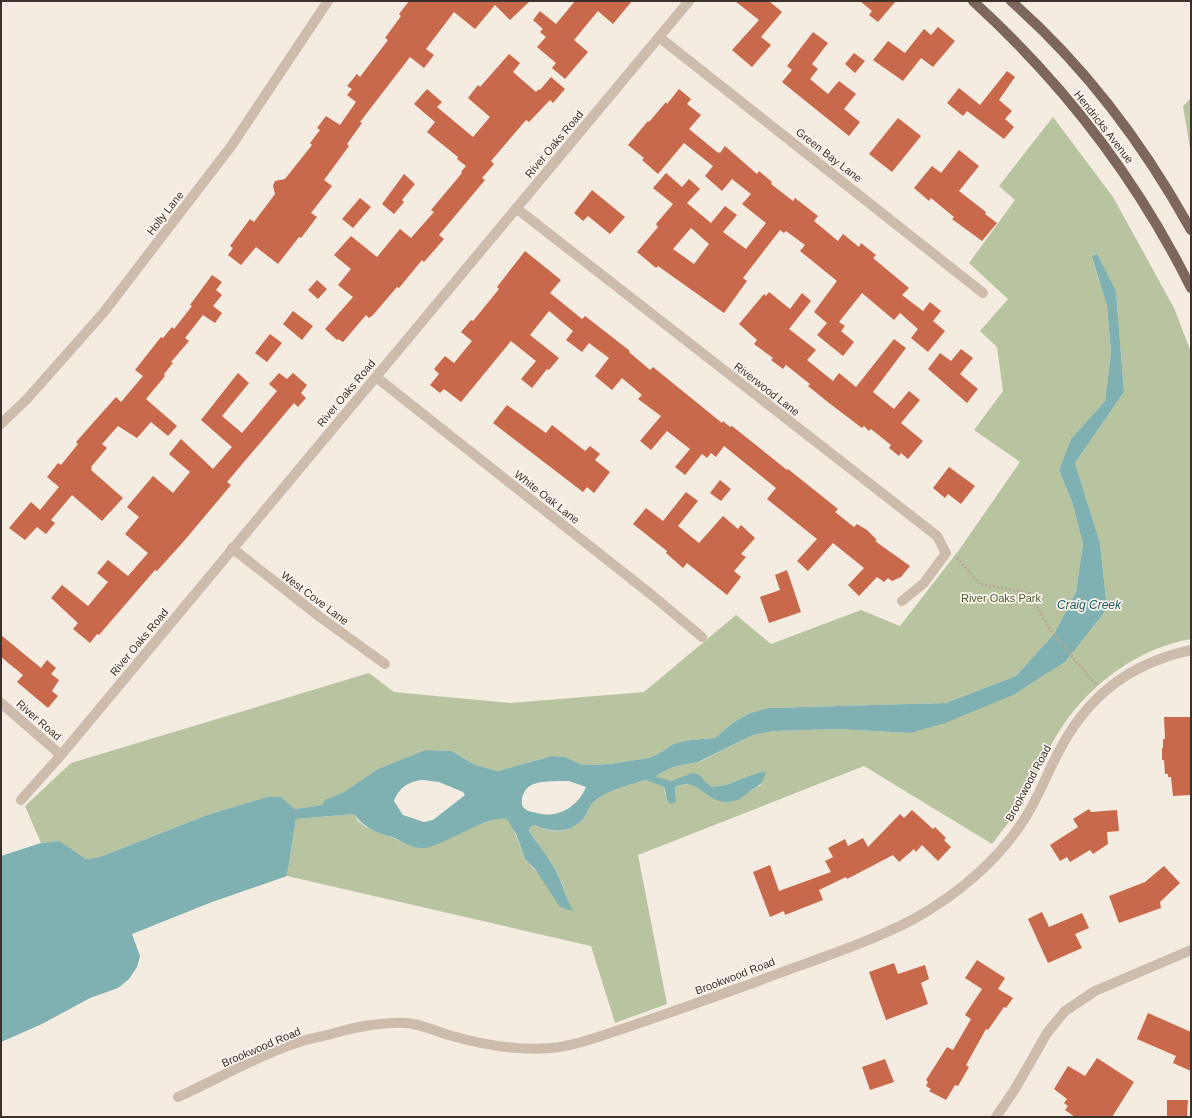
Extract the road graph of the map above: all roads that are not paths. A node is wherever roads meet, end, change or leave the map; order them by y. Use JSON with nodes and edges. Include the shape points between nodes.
{"nodes":[{"id":1,"x":328,"y":1,"type":"edge"},
{"id":2,"x":689,"y":1,"type":"edge"},
{"id":3,"x":972,"y":1,"type":"edge"},
{"id":4,"x":1011,"y":1,"type":"edge"},
{"id":5,"x":659,"y":37,"type":"junction"},
{"id":6,"x":516,"y":208,"type":"junction"},
{"id":7,"x":1191,"y":230,"type":"edge"},
{"id":8,"x":1191,"y":288,"type":"edge"},
{"id":9,"x":983,"y":293,"type":"dead end"},
{"id":10,"x":376,"y":377,"type":"junction"},
{"id":11,"x":1,"y":424,"type":"edge"},
{"id":12,"x":232,"y":548,"type":"junction"},
{"id":13,"x":902,"y":601,"type":"dead end"},
{"id":14,"x":702,"y":637,"type":"dead end"},
{"id":15,"x":1191,"y":650,"type":"edge"},
{"id":16,"x":385,"y":664,"type":"dead end"},
{"id":17,"x":1,"y":704,"type":"edge"},
{"id":18,"x":61,"y":755,"type":"junction"},
{"id":19,"x":20,"y":800,"type":"dead end"},
{"id":20,"x":1191,"y":950,"type":"edge"},
{"id":21,"x":178,"y":1097,"type":"dead end"},
{"id":22,"x":996,"y":1117,"type":"edge"}],
"edges":[{"from":1,"to":11,"type":"street","name":"Holly Lane","via":[[232,145],[109,306],[27,399]]},
{"from":2,"to":5,"type":"street","name":"River Oaks Road"},
{"from":3,"to":8,"type":"main road","name":"Hendricks Avenue","via":[[1003,28],[1050,78],[1105,145],[1154,218]]},
{"from":4,"to":7,"type":"main road","name":"Hendricks Avenue","via":[[1068,57],[1127,129]]},
{"from":5,"to":6,"type":"street","name":"River Oaks Road"},
{"from":5,"to":9,"type":"street","name":"Green Bay Lane"},
{"from":6,"to":10,"type":"street","name":"River Oaks Road"},
{"from":6,"to":13,"type":"street","name":"Riverwood Lane","via":[[937,536],[946,553],[924,583]]},
{"from":10,"to":12,"type":"street","name":"River Oaks Road"},
{"from":10,"to":14,"type":"street","name":"White Oak Lane"},
{"from":12,"to":16,"type":"street","name":"West Cove Lane","via":[[320,618]]},
{"from":12,"to":18,"type":"street","name":"River Oaks Road"},
{"from":15,"to":21,"type":"street","name":"Brookwood Road","via":[[1170,654],[1141,666],[1124,676],[1087,707],[1068,734],[1024,819],[1002,848],[980,872],[912,920],[675,1012],[570,1046],[528,1049],[505,1047],[448,1035],[408,1023],[384,1024],[305,1040]]},
{"from":17,"to":18,"type":"street","name":"River Road"},
{"from":18,"to":19,"type":"street","name":"River Oaks Road"},
{"from":20,"to":22,"type":"street","via":[[1095,991],[1065,1011],[1046,1033],[1015,1089]]}]}
